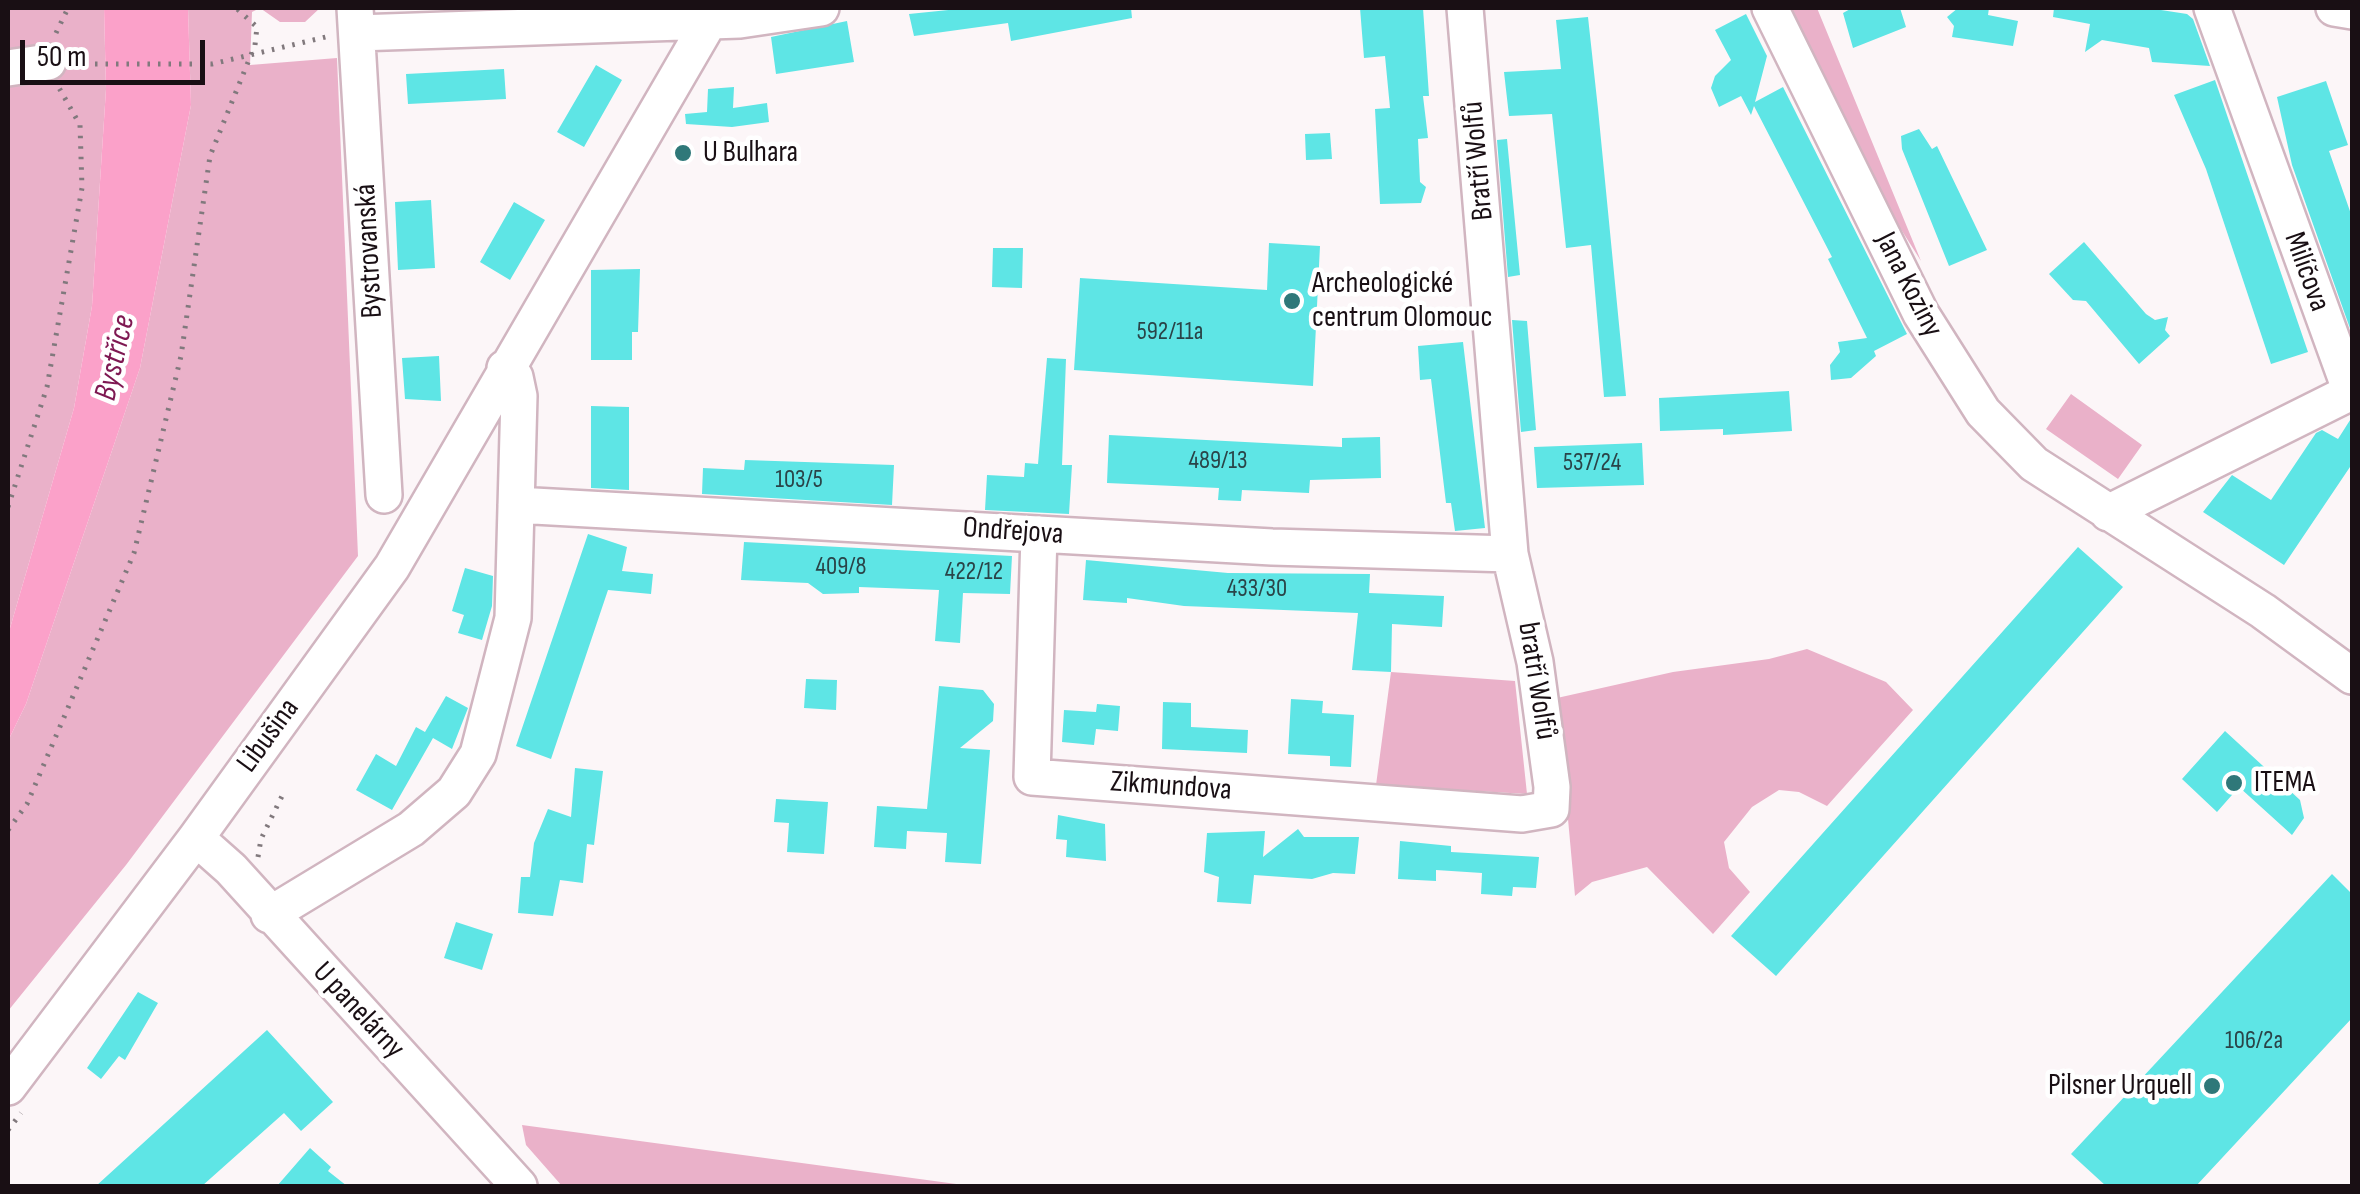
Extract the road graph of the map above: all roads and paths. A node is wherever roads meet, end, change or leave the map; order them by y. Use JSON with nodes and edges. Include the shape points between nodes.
{"nodes":[{"id":1,"x":236,"y":8,"type":"edge"},
{"id":2,"x":821,"y":8,"type":"edge"},
{"id":3,"x":1465,"y":8,"type":"edge"},
{"id":4,"x":1770,"y":8,"type":"edge"},
{"id":5,"x":2212,"y":8,"type":"edge"},
{"id":6,"x":2334,"y":8,"type":"edge"},
{"id":7,"x":2352,"y":11,"type":"edge"},
{"id":8,"x":714,"y":13,"type":"edge"},
{"id":9,"x":356,"y":20,"type":"edge"},
{"id":10,"x":316,"y":38,"type":"dead end"},
{"id":11,"x":252,"y":56,"type":"junction"},
{"id":12,"x":48,"y":62,"type":"joint"},
{"id":13,"x":88,"y":64,"type":"dead end"},
{"id":14,"x":8,"y":68,"type":"edge"},
{"id":15,"x":504,"y":368,"type":"junction"},
{"id":16,"x":384,"y":495,"type":"dead end"},
{"id":17,"x":516,"y":504,"type":"junction"},
{"id":18,"x":8,"y":507,"type":"edge"},
{"id":19,"x":2108,"y":514,"type":"junction"},
{"id":20,"x":1039,"y":534,"type":"junction"},
{"id":21,"x":1510,"y":554,"type":"junction"},
{"id":22,"x":2352,"y":676,"type":"edge"},
{"id":23,"x":282,"y":796,"type":"dead end"},
{"id":24,"x":1551,"y":808,"type":"joint"},
{"id":25,"x":8,"y":830,"type":"edge"},
{"id":26,"x":196,"y":838,"type":"junction"},
{"id":27,"x":261,"y":868,"type":"dead end"},
{"id":28,"x":269,"y":915,"type":"junction"},
{"id":29,"x":8,"y":1087,"type":"edge"},
{"id":30,"x":519,"y":1186,"type":"edge"}],
"edges":[{"from":1,"to":11,"type":"path","via":[[257,28]]},
{"from":2,"to":8,"type":"street","via":[[750,19]]},
{"from":3,"to":21,"type":"street","name":"Bratří Wolfů"},
{"from":4,"to":19,"type":"street","name":"Jana Koziny","via":[[1921,314],[1966,386],[2034,464]]},
{"from":5,"to":19,"type":"street","name":"Milíčova","via":[[2351,392]]},
{"from":6,"to":7,"type":"street"},
{"from":8,"to":9,"type":"street"},
{"from":8,"to":15,"type":"street","name":"Libušina"},
{"from":9,"to":16,"type":"street","name":"Bystrovanská"},
{"from":10,"to":11,"type":"path"},
{"from":11,"to":13,"type":"path","via":[[212,64]]},
{"from":11,"to":25,"type":"path","via":[[210,156],[181,356],[134,552],[27,804]]},
{"from":12,"to":14,"type":"street"},
{"from":12,"to":18,"type":"path","via":[[80,125],[82,188],[47,387]]},
{"from":15,"to":17,"type":"street","via":[[518,386]]},
{"from":15,"to":26,"type":"street","name":"Libušina","via":[[392,567]]},
{"from":17,"to":20,"type":"street","name":"Ondřejova"},
{"from":17,"to":28,"type":"street","via":[[513,618],[486,733],[471,768],[411,829]]},
{"from":19,"to":22,"type":"street","name":"Jana Koziny"},
{"from":20,"to":21,"type":"street","name":"Ondřejova"},
{"from":20,"to":24,"type":"street","name":"Zikmundova","via":[[1032,777],[1522,814]]},
{"from":21,"to":24,"type":"street","name":"bratří Wolfů","via":[[1535,662]]},
{"from":23,"to":27,"type":"path","via":[[261,839]]},
{"from":26,"to":28,"type":"street","name":"U panelárny"},
{"from":26,"to":29,"type":"street","name":"Libušina"},
{"from":28,"to":30,"type":"street","name":"U panelárny"}]}
